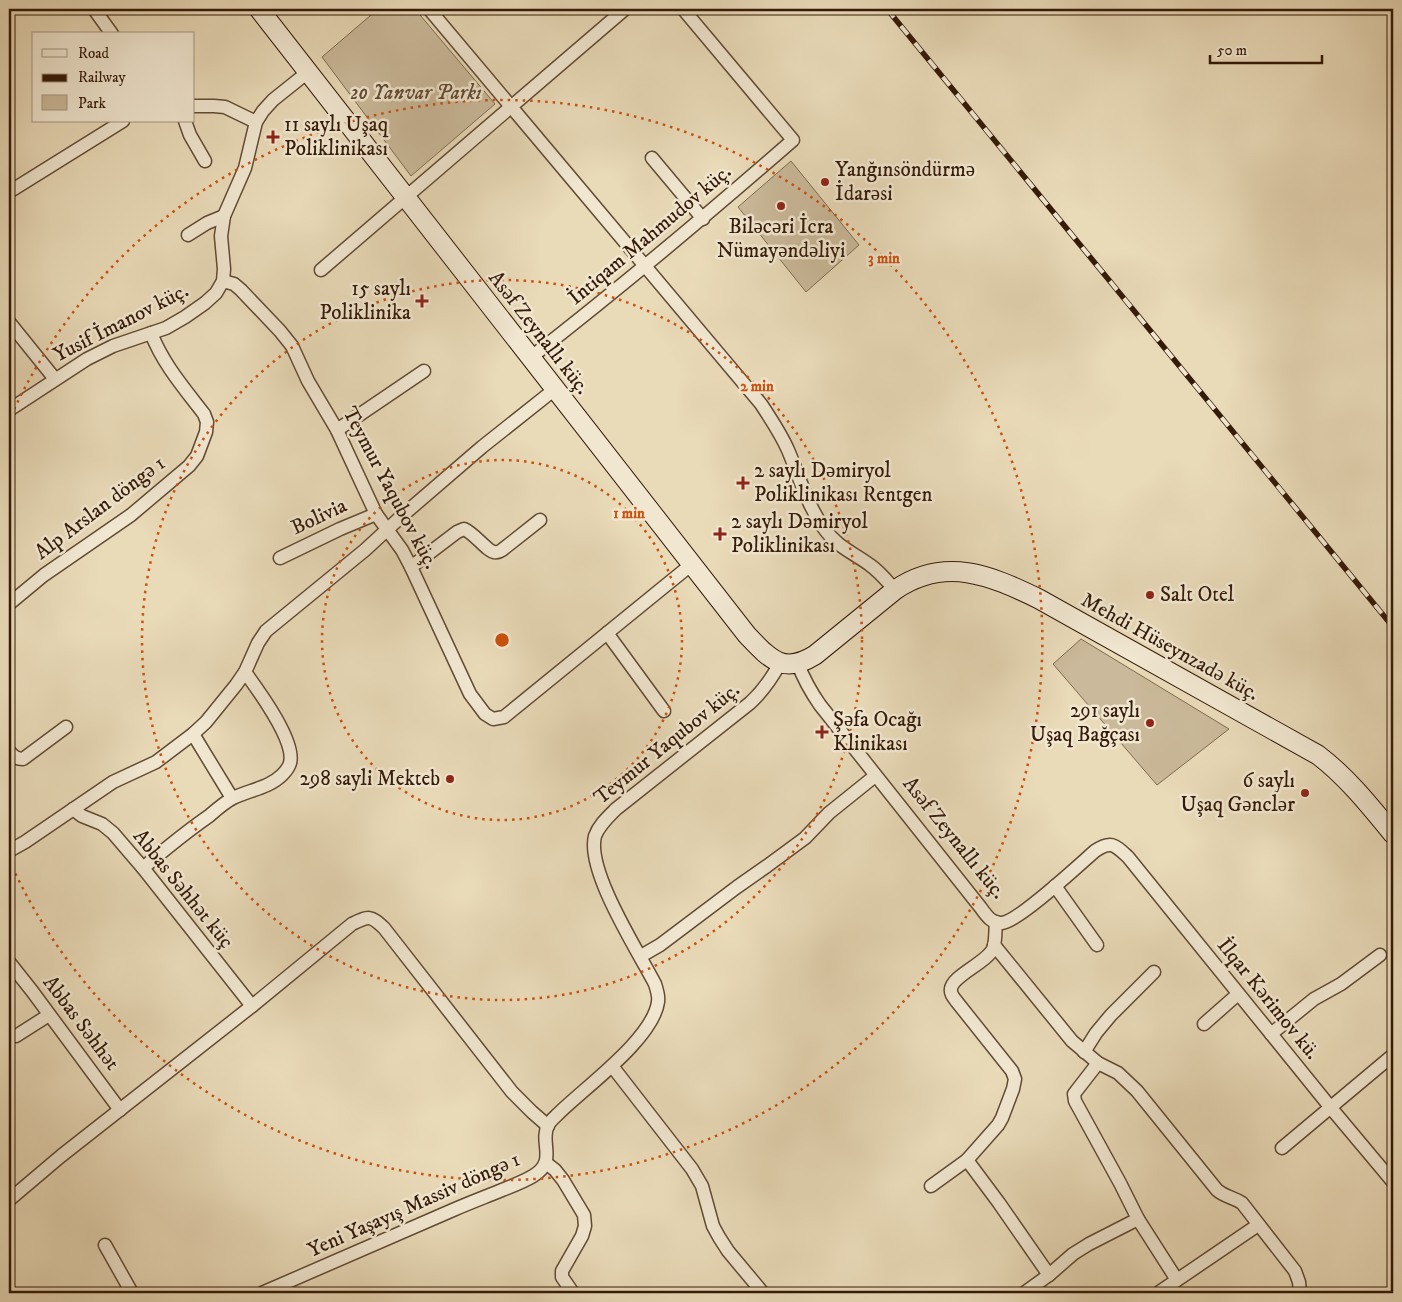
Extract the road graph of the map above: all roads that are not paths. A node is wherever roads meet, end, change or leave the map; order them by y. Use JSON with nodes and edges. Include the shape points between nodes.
{"nodes":[{"id":1,"x":94,"y":9,"type":"edge"},
{"id":2,"x":259,"y":9,"type":"edge"},
{"id":3,"x":429,"y":9,"type":"edge"},
{"id":4,"x":625,"y":9,"type":"edge"},
{"id":5,"x":683,"y":9,"type":"edge"},
{"id":6,"x":111,"y":32,"type":"edge"},
{"id":7,"x":308,"y":72,"type":"junction"},
{"id":8,"x":195,"y":106,"type":"edge"},
{"id":9,"x":511,"y":106,"type":"junction"},
{"id":10,"x":121,"y":122,"type":"edge"},
{"id":11,"x":184,"y":122,"type":"edge"},
{"id":12,"x":256,"y":122,"type":"junction"},
{"id":13,"x":652,"y":158,"type":"dead end"},
{"id":14,"x":205,"y":161,"type":"dead end"},
{"id":15,"x":9,"y":192,"type":"edge"},
{"id":16,"x":405,"y":197,"type":"junction"},
{"id":17,"x":224,"y":216,"type":"junction"},
{"id":18,"x":702,"y":219,"type":"junction"},
{"id":19,"x":188,"y":235,"type":"dead end"},
{"id":20,"x":645,"y":266,"type":"junction"},
{"id":21,"x":321,"y":270,"type":"dead end"},
{"id":22,"x":223,"y":281,"type":"junction"},
{"id":23,"x":9,"y":322,"type":"edge"},
{"id":24,"x":151,"y":334,"type":"junction"},
{"id":25,"x":530,"y":358,"type":"junction"},
{"id":26,"x":424,"y":372,"type":"dead end"},
{"id":27,"x":55,"y":379,"type":"junction"},
{"id":28,"x":555,"y":389,"type":"junction"},
{"id":29,"x":9,"y":410,"type":"edge"},
{"id":30,"x":337,"y":430,"type":"junction"},
{"id":31,"x":376,"y":514,"type":"junction"},
{"id":32,"x":540,"y":520,"type":"dead end"},
{"id":33,"x":387,"y":530,"type":"junction"},
{"id":34,"x":280,"y":558,"type":"dead end"},
{"id":35,"x":692,"y":564,"type":"junction"},
{"id":36,"x":411,"y":567,"type":"junction"},
{"id":37,"x":895,"y":590,"type":"junction"},
{"id":38,"x":9,"y":604,"type":"edge"},
{"id":39,"x":608,"y":633,"type":"junction"},
{"id":40,"x":789,"y":663,"type":"junction"},
{"id":41,"x":245,"y":672,"type":"junction"},
{"id":42,"x":664,"y":711,"type":"dead end"},
{"id":43,"x":66,"y":727,"type":"dead end"},
{"id":44,"x":193,"y":734,"type":"junction"},
{"id":45,"x":9,"y":751,"type":"edge"},
{"id":46,"x":875,"y":776,"type":"junction"},
{"id":47,"x":232,"y":798,"type":"junction"},
{"id":48,"x":73,"y":809,"type":"junction"},
{"id":49,"x":1393,"y":834,"type":"edge"},
{"id":50,"x":1109,"y":844,"type":"joint"},
{"id":51,"x":9,"y":850,"type":"edge"},
{"id":52,"x":143,"y":868,"type":"junction"},
{"id":53,"x":1055,"y":886,"type":"junction"},
{"id":54,"x":996,"y":922,"type":"junction"},
{"id":55,"x":994,"y":945,"type":"junction"},
{"id":56,"x":1097,"y":945,"type":"dead end"},
{"id":57,"x":1380,"y":955,"type":"dead end"},
{"id":58,"x":641,"y":956,"type":"junction"},
{"id":59,"x":9,"y":962,"type":"edge"},
{"id":60,"x":1154,"y":972,"type":"dead end"},
{"id":61,"x":1238,"y":994,"type":"junction"},
{"id":62,"x":252,"y":1006,"type":"junction"},
{"id":63,"x":49,"y":1015,"type":"junction"},
{"id":64,"x":1204,"y":1024,"type":"dead end"},
{"id":65,"x":1271,"y":1034,"type":"junction"},
{"id":66,"x":16,"y":1036,"type":"dead end"},
{"id":67,"x":1084,"y":1052,"type":"junction"},
{"id":68,"x":1393,"y":1055,"type":"edge"},
{"id":69,"x":1098,"y":1063,"type":"junction"},
{"id":70,"x":612,"y":1066,"type":"junction"},
{"id":71,"x":1331,"y":1108,"type":"junction"},
{"id":72,"x":120,"y":1110,"type":"junction"},
{"id":73,"x":548,"y":1126,"type":"junction"},
{"id":74,"x":1282,"y":1148,"type":"dead end"},
{"id":75,"x":967,"y":1160,"type":"junction"},
{"id":76,"x":546,"y":1163,"type":"junction"},
{"id":77,"x":1393,"y":1182,"type":"edge"},
{"id":78,"x":932,"y":1186,"type":"dead end"},
{"id":79,"x":9,"y":1200,"type":"edge"},
{"id":80,"x":1138,"y":1219,"type":"junction"},
{"id":81,"x":1258,"y":1224,"type":"junction"},
{"id":82,"x":105,"y":1245,"type":"dead end"},
{"id":83,"x":1049,"y":1275,"type":"junction"},
{"id":84,"x":1177,"y":1280,"type":"junction"},
{"id":85,"x":132,"y":1293,"type":"edge"},
{"id":86,"x":262,"y":1293,"type":"edge"},
{"id":87,"x":573,"y":1293,"type":"edge"},
{"id":88,"x":763,"y":1293,"type":"edge"},
{"id":89,"x":1024,"y":1293,"type":"edge"},
{"id":90,"x":1158,"y":1293,"type":"edge"},
{"id":91,"x":1300,"y":1293,"type":"edge"}],
"edges":[{"from":1,"to":6,"type":"street"},
{"from":2,"to":7,"type":"main road","name":"Asəf Zeynallı küç."},
{"from":3,"to":9,"type":"street"},
{"from":4,"to":9,"type":"street"},
{"from":5,"to":18,"type":"street","name":"İntiqam Mahmudov küç.","via":[[793,140]]},
{"from":7,"to":12,"type":"street","via":[[272,100]]},
{"from":7,"to":16,"type":"main road","name":"Asəf Zeynallı küç."},
{"from":8,"to":12,"type":"street","via":[[225,108]]},
{"from":9,"to":16,"type":"street"},
{"from":9,"to":20,"type":"street"},
{"from":10,"to":15,"type":"street"},
{"from":11,"to":14,"type":"street"},
{"from":12,"to":17,"type":"street","via":[[245,168]]},
{"from":13,"to":18,"type":"street"},
{"from":16,"to":21,"type":"street"},
{"from":16,"to":25,"type":"main road","name":"Asəf Zeynallı küç."},
{"from":17,"to":19,"type":"street"},
{"from":17,"to":22,"type":"street","via":[[221,236]]},
{"from":18,"to":20,"type":"street","name":"İntiqam Mahmudov küç."},
{"from":20,"to":25,"type":"street","name":"İntiqam Mahmudov küç."},
{"from":20,"to":37,"type":"street","via":[[773,422],[814,512],[832,538],[869,564]]},
{"from":22,"to":24,"type":"street","name":"Yusif İmanov küç.","via":[[205,303]]},
{"from":22,"to":30,"type":"street","name":"Teymur Yaqubov küç.","via":[[241,290],[292,346]]},
{"from":23,"to":27,"type":"street"},
{"from":24,"to":27,"type":"street","name":"Yusif İmanov küç.","via":[[102,351]]},
{"from":24,"to":38,"type":"street","name":"Alp Arslan döngə 1","via":[[165,363],[204,414],[206,432],[197,456],[131,515],[44,575]]},
{"from":25,"to":28,"type":"main road","name":"Asəf Zeynallı küç."},
{"from":26,"to":30,"type":"street"},
{"from":27,"to":29,"type":"street","name":"Yusif İmanov küç."},
{"from":28,"to":33,"type":"street","via":[[482,447]]},
{"from":28,"to":35,"type":"main road","name":"Asəf Zeynallı küç."},
{"from":30,"to":31,"type":"street","name":"Teymur Yaqubov küç."},
{"from":31,"to":33,"type":"street","name":"Teymur Yaqubov küç."},
{"from":31,"to":34,"type":"street","name":"Bolivia"},
{"from":32,"to":36,"type":"street","via":[[496,553],[464,529]]},
{"from":33,"to":36,"type":"street","name":"Teymur Yaqubov küç."},
{"from":33,"to":41,"type":"street","via":[[266,631]]},
{"from":35,"to":39,"type":"street","name":"Teymur Yaqubov küç."},
{"from":35,"to":40,"type":"main road","name":"Asəf Zeynallı küç.","via":[[747,635],[770,658]]},
{"from":36,"to":39,"type":"street","name":"Teymur Yaqubov küç.","via":[[470,694],[485,714],[493,719],[509,714]]},
{"from":37,"to":40,"type":"main road","via":[[815,655]]},
{"from":37,"to":49,"type":"main road","name":"Mehdi Hüseynzadə küç.","via":[[923,575],[956,571],[1013,586],[1318,755],[1334,767]]},
{"from":39,"to":42,"type":"street"},
{"from":40,"to":46,"type":"street","name":"Asəf Zeynallı küç."},
{"from":40,"to":58,"type":"street","name":"Teymur Yaqubov küç.","via":[[750,703],[600,825],[594,853],[600,874],[621,922]]},
{"from":41,"to":44,"type":"street"},
{"from":41,"to":47,"type":"street","via":[[278,720],[291,756],[290,764],[282,775],[271,783]]},
{"from":43,"to":45,"type":"street","via":[[23,759],[14,757]]},
{"from":44,"to":47,"type":"street"},
{"from":44,"to":48,"type":"street","via":[[156,762],[113,782]]},
{"from":46,"to":54,"type":"street","name":"Asəf Zeynallı küç.","via":[[980,908]]},
{"from":46,"to":58,"type":"street","via":[[829,813],[806,838]]},
{"from":47,"to":52,"type":"street"},
{"from":48,"to":51,"type":"street"},
{"from":48,"to":52,"type":"street","name":"Abbas Səhhət küç","via":[[102,824]]},
{"from":50,"to":53,"type":"street","name":"Asəf Zeynallı küç.","via":[[1095,851]]},
{"from":50,"to":61,"type":"street","name":"İlqar Kərimov kü.","via":[[1128,857]]},
{"from":52,"to":62,"type":"street","name":"Abbas Səhhət küç"},
{"from":53,"to":54,"type":"street","name":"Asəf Zeynallı küç.","via":[[1012,920]]},
{"from":53,"to":56,"type":"street"},
{"from":54,"to":55,"type":"street"},
{"from":55,"to":67,"type":"street","via":[[1072,1042]]},
{"from":55,"to":75,"type":"street","via":[[986,958],[956,980],[950,989],[1015,1079],[998,1125]]},
{"from":57,"to":65,"type":"street","via":[[1314,999]]},
{"from":58,"to":70,"type":"street","name":"Teymur Yaqubov küç.","via":[[655,984],[658,1003],[646,1029]]},
{"from":59,"to":63,"type":"street","name":"Abbas Səhhət"},
{"from":60,"to":67,"type":"street","via":[[1111,1015]]},
{"from":61,"to":64,"type":"street"},
{"from":61,"to":65,"type":"street","name":"İlqar Kərimov kü."},
{"from":62,"to":72,"type":"street"},
{"from":62,"to":73,"type":"street","via":[[352,924],[366,917],[374,918],[517,1097]]},
{"from":63,"to":66,"type":"street"},
{"from":63,"to":72,"type":"street","name":"Abbas Səhhət"},
{"from":65,"to":71,"type":"street","name":"İlqar Kərimov kü."},
{"from":67,"to":69,"type":"street"},
{"from":68,"to":71,"type":"street"},
{"from":69,"to":80,"type":"street","via":[[1074,1094],[1075,1102]]},
{"from":69,"to":81,"type":"street","via":[[1128,1081],[1216,1190],[1242,1203]]},
{"from":70,"to":73,"type":"street"},
{"from":70,"to":88,"type":"street","via":[[692,1169],[702,1186],[719,1237]]},
{"from":71,"to":74,"type":"street"},
{"from":71,"to":77,"type":"street","name":"İlqar Kərimov kü."},
{"from":72,"to":79,"type":"street"},
{"from":73,"to":76,"type":"street","name":"Yeni Yaşayış Massiv döngə 1"},
{"from":75,"to":78,"type":"street"},
{"from":75,"to":83,"type":"street"},
{"from":76,"to":86,"type":"street","name":"Yeni Yaşayış Massiv döngə 1","via":[[524,1181]]},
{"from":76,"to":87,"type":"street","via":[[556,1170],[584,1215],[586,1226],[562,1272]]},
{"from":80,"to":83,"type":"street","via":[[1089,1244]]},
{"from":80,"to":84,"type":"street"},
{"from":81,"to":84,"type":"street"},
{"from":81,"to":91,"type":"street","via":[[1295,1271]]},
{"from":82,"to":85,"type":"street"},
{"from":83,"to":89,"type":"street"},
{"from":84,"to":90,"type":"street"}]}
